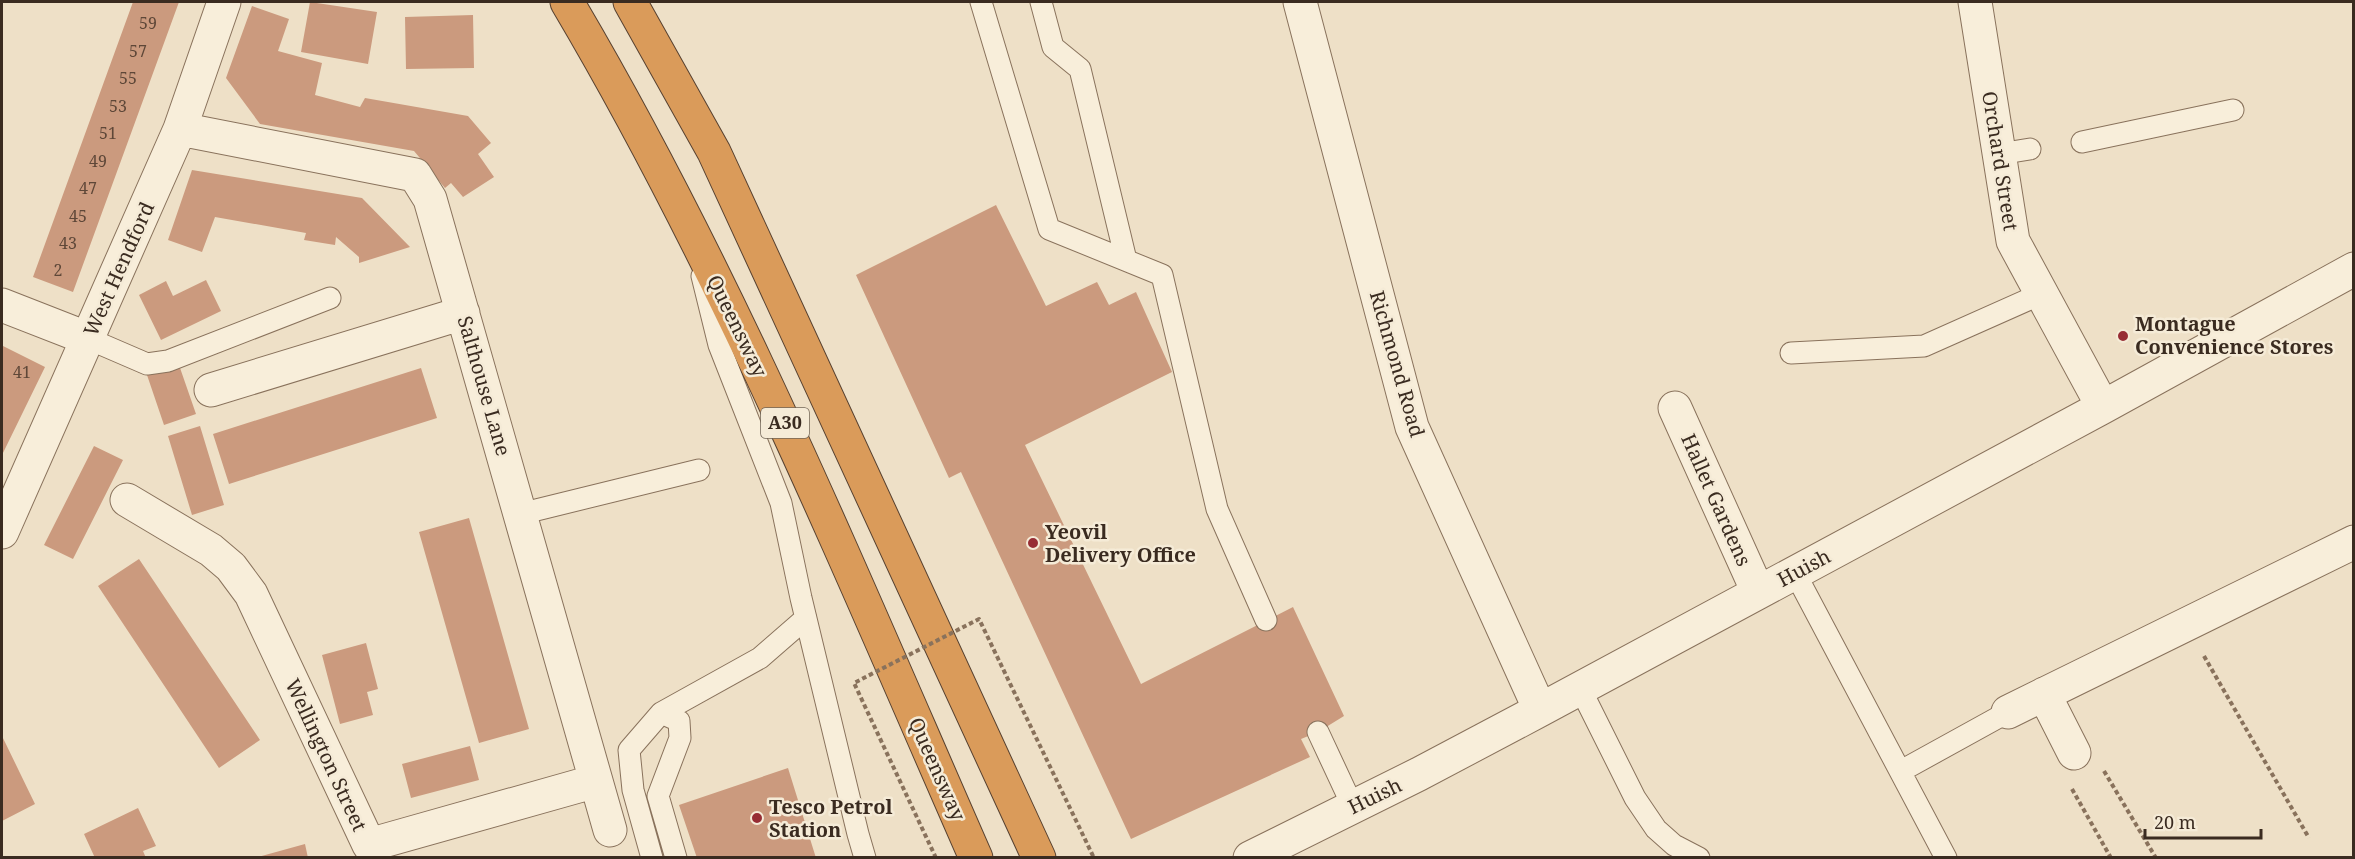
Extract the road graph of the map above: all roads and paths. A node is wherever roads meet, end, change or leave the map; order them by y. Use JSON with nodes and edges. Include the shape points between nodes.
{"nodes":[{"id":1,"x":224,"y":2,"type":"edge"},
{"id":2,"x":567,"y":2,"type":"edge"},
{"id":3,"x":630,"y":2,"type":"edge"},
{"id":4,"x":981,"y":2,"type":"edge"},
{"id":5,"x":1041,"y":2,"type":"edge"},
{"id":6,"x":1300,"y":2,"type":"edge"},
{"id":7,"x":1975,"y":2,"type":"edge"},
{"id":8,"x":2233,"y":110,"type":"dead end"},
{"id":9,"x":180,"y":129,"type":"junction"},
{"id":10,"x":2082,"y":142,"type":"dead end"},
{"id":11,"x":2030,"y":149,"type":"dead end"},
{"id":12,"x":1999,"y":154,"type":"junction"},
{"id":13,"x":692,"y":236,"type":"junction"},
{"id":14,"x":1126,"y":260,"type":"junction"},
{"id":15,"x":2354,"y":269,"type":"edge"},
{"id":16,"x":2041,"y":294,"type":"junction"},
{"id":17,"x":330,"y":298,"type":"dead end"},
{"id":18,"x":2,"y":305,"type":"edge"},
{"id":19,"x":463,"y":313,"type":"junction"},
{"id":20,"x":89,"y":339,"type":"junction"},
{"id":21,"x":1791,"y":353,"type":"dead end"},
{"id":22,"x":211,"y":390,"type":"dead end"},
{"id":23,"x":2103,"y":407,"type":"junction"},
{"id":24,"x":1675,"y":408,"type":"dead end"},
{"id":25,"x":699,"y":470,"type":"dead end"},
{"id":26,"x":127,"y":500,"type":"dead end"},
{"id":27,"x":520,"y":514,"type":"junction"},
{"id":28,"x":2,"y":532,"type":"edge"},
{"id":29,"x":2354,"y":542,"type":"edge"},
{"id":30,"x":1795,"y":573,"type":"junction"},
{"id":31,"x":1758,"y":592,"type":"junction"},
{"id":32,"x":806,"y":618,"type":"junction"},
{"id":33,"x":1266,"y":620,"type":"dead end"},
{"id":34,"x":2185,"y":625,"type":"junction"},
{"id":35,"x":1580,"y":688,"type":"junction"},
{"id":36,"x":2044,"y":694,"type":"junction"},
{"id":37,"x":1540,"y":710,"type":"junction"},
{"id":38,"x":2008,"y":712,"type":"joint"},
{"id":39,"x":661,"y":713,"type":"junction"},
{"id":40,"x":1318,"y":732,"type":"dead end"},
{"id":41,"x":2074,"y":753,"type":"junction"},
{"id":42,"x":1901,"y":771,"type":"junction"},
{"id":43,"x":596,"y":781,"type":"junction"},
{"id":44,"x":1353,"y":807,"type":"junction"},
{"id":45,"x":610,"y":830,"type":"dead end"},
{"id":46,"x":2309,"y":837,"type":"dead end"},
{"id":47,"x":372,"y":851,"type":"edge"},
{"id":48,"x":652,"y":858,"type":"edge"},
{"id":49,"x":676,"y":858,"type":"edge"},
{"id":50,"x":865,"y":858,"type":"edge"},
{"id":51,"x":936,"y":858,"type":"edge"},
{"id":52,"x":976,"y":858,"type":"edge"},
{"id":53,"x":1039,"y":858,"type":"edge"},
{"id":54,"x":1095,"y":858,"type":"edge"},
{"id":55,"x":1250,"y":858,"type":"edge"},
{"id":56,"x":1699,"y":858,"type":"edge"},
{"id":57,"x":1946,"y":858,"type":"edge"},
{"id":58,"x":2111,"y":858,"type":"edge"},
{"id":59,"x":2156,"y":858,"type":"edge"}],
"edges":[{"from":1,"to":9,"type":"street","name":"West Hendford"},
{"from":2,"to":13,"type":"highway","name":"Queensway","number":"A30","via":[[664,176]]},
{"from":3,"to":53,"type":"highway","number":"A30","via":[[714,152]]},
{"from":4,"to":14,"type":"lane","via":[[1049,229]]},
{"from":5,"to":14,"type":"lane","via":[[1053,47],[1080,69]]},
{"from":6,"to":37,"type":"street","name":"Richmond Road","via":[[1412,427]]},
{"from":7,"to":12,"type":"street","name":"Orchard Street"},
{"from":8,"to":10,"type":"lane"},
{"from":9,"to":19,"type":"street","name":"Salthouse Lane","via":[[415,175],[430,199]]},
{"from":9,"to":20,"type":"street","name":"West Hendford"},
{"from":11,"to":12,"type":"lane"},
{"from":12,"to":16,"type":"street","name":"Orchard Street","via":[[2013,241]]},
{"from":13,"to":32,"type":"lane","via":[[719,345],[781,503]]},
{"from":13,"to":52,"type":"highway","name":"Queensway","number":"A30","via":[[783,418]]},
{"from":14,"to":33,"type":"lane","via":[[1162,275],[1217,509]]},
{"from":15,"to":23,"type":"street","name":"Huish"},
{"from":16,"to":21,"type":"lane","via":[[1924,346]]},
{"from":16,"to":23,"type":"street","name":"Orchard Street"},
{"from":17,"to":20,"type":"lane","via":[[168,361],[147,364]]},
{"from":18,"to":20,"type":"street"},
{"from":19,"to":22,"type":"street"},
{"from":19,"to":27,"type":"street","name":"Salthouse Lane"},
{"from":20,"to":28,"type":"street","name":"West Hendford"},
{"from":23,"to":30,"type":"street","name":"Huish"},
{"from":24,"to":31,"type":"street","name":"Hallet Gardens"},
{"from":25,"to":27,"type":"lane"},
{"from":26,"to":47,"type":"street","name":"Wellington Street","via":[[211,550],[231,567],[251,594]]},
{"from":27,"to":43,"type":"street","name":"Salthouse Lane"},
{"from":29,"to":34,"type":"street"},
{"from":30,"to":31,"type":"street","name":"Huish"},
{"from":30,"to":42,"type":"lane"},
{"from":31,"to":35,"type":"street","name":"Huish"},
{"from":32,"to":39,"type":"lane","via":[[760,658]]},
{"from":32,"to":50,"type":"lane"},
{"from":34,"to":36,"type":"street"},
{"from":34,"to":46,"type":"path"},
{"from":35,"to":37,"type":"street","name":"Huish"},
{"from":35,"to":56,"type":"lane","via":[[1635,798],[1656,829],[1674,845]]},
{"from":36,"to":38,"type":"street"},
{"from":36,"to":41,"type":"street"},
{"from":37,"to":44,"type":"street","name":"Huish"},
{"from":38,"to":42,"type":"lane"},
{"from":39,"to":48,"type":"lane","via":[[629,750],[633,790]]},
{"from":39,"to":49,"type":"lane","via":[[679,721],[680,738],[658,796]]},
{"from":40,"to":44,"type":"lane"},
{"from":41,"to":58,"type":"path","via":[[2065,777]]},
{"from":41,"to":59,"type":"path","via":[[2097,760]]},
{"from":42,"to":57,"type":"lane"},
{"from":43,"to":45,"type":"street","name":"Salthouse Lane"},
{"from":43,"to":47,"type":"street","name":"Wellington Street"},
{"from":44,"to":55,"type":"street","name":"Huish"},
{"from":51,"to":54,"type":"path","bridge":true,"via":[[854,683],[979,619]]}]}
